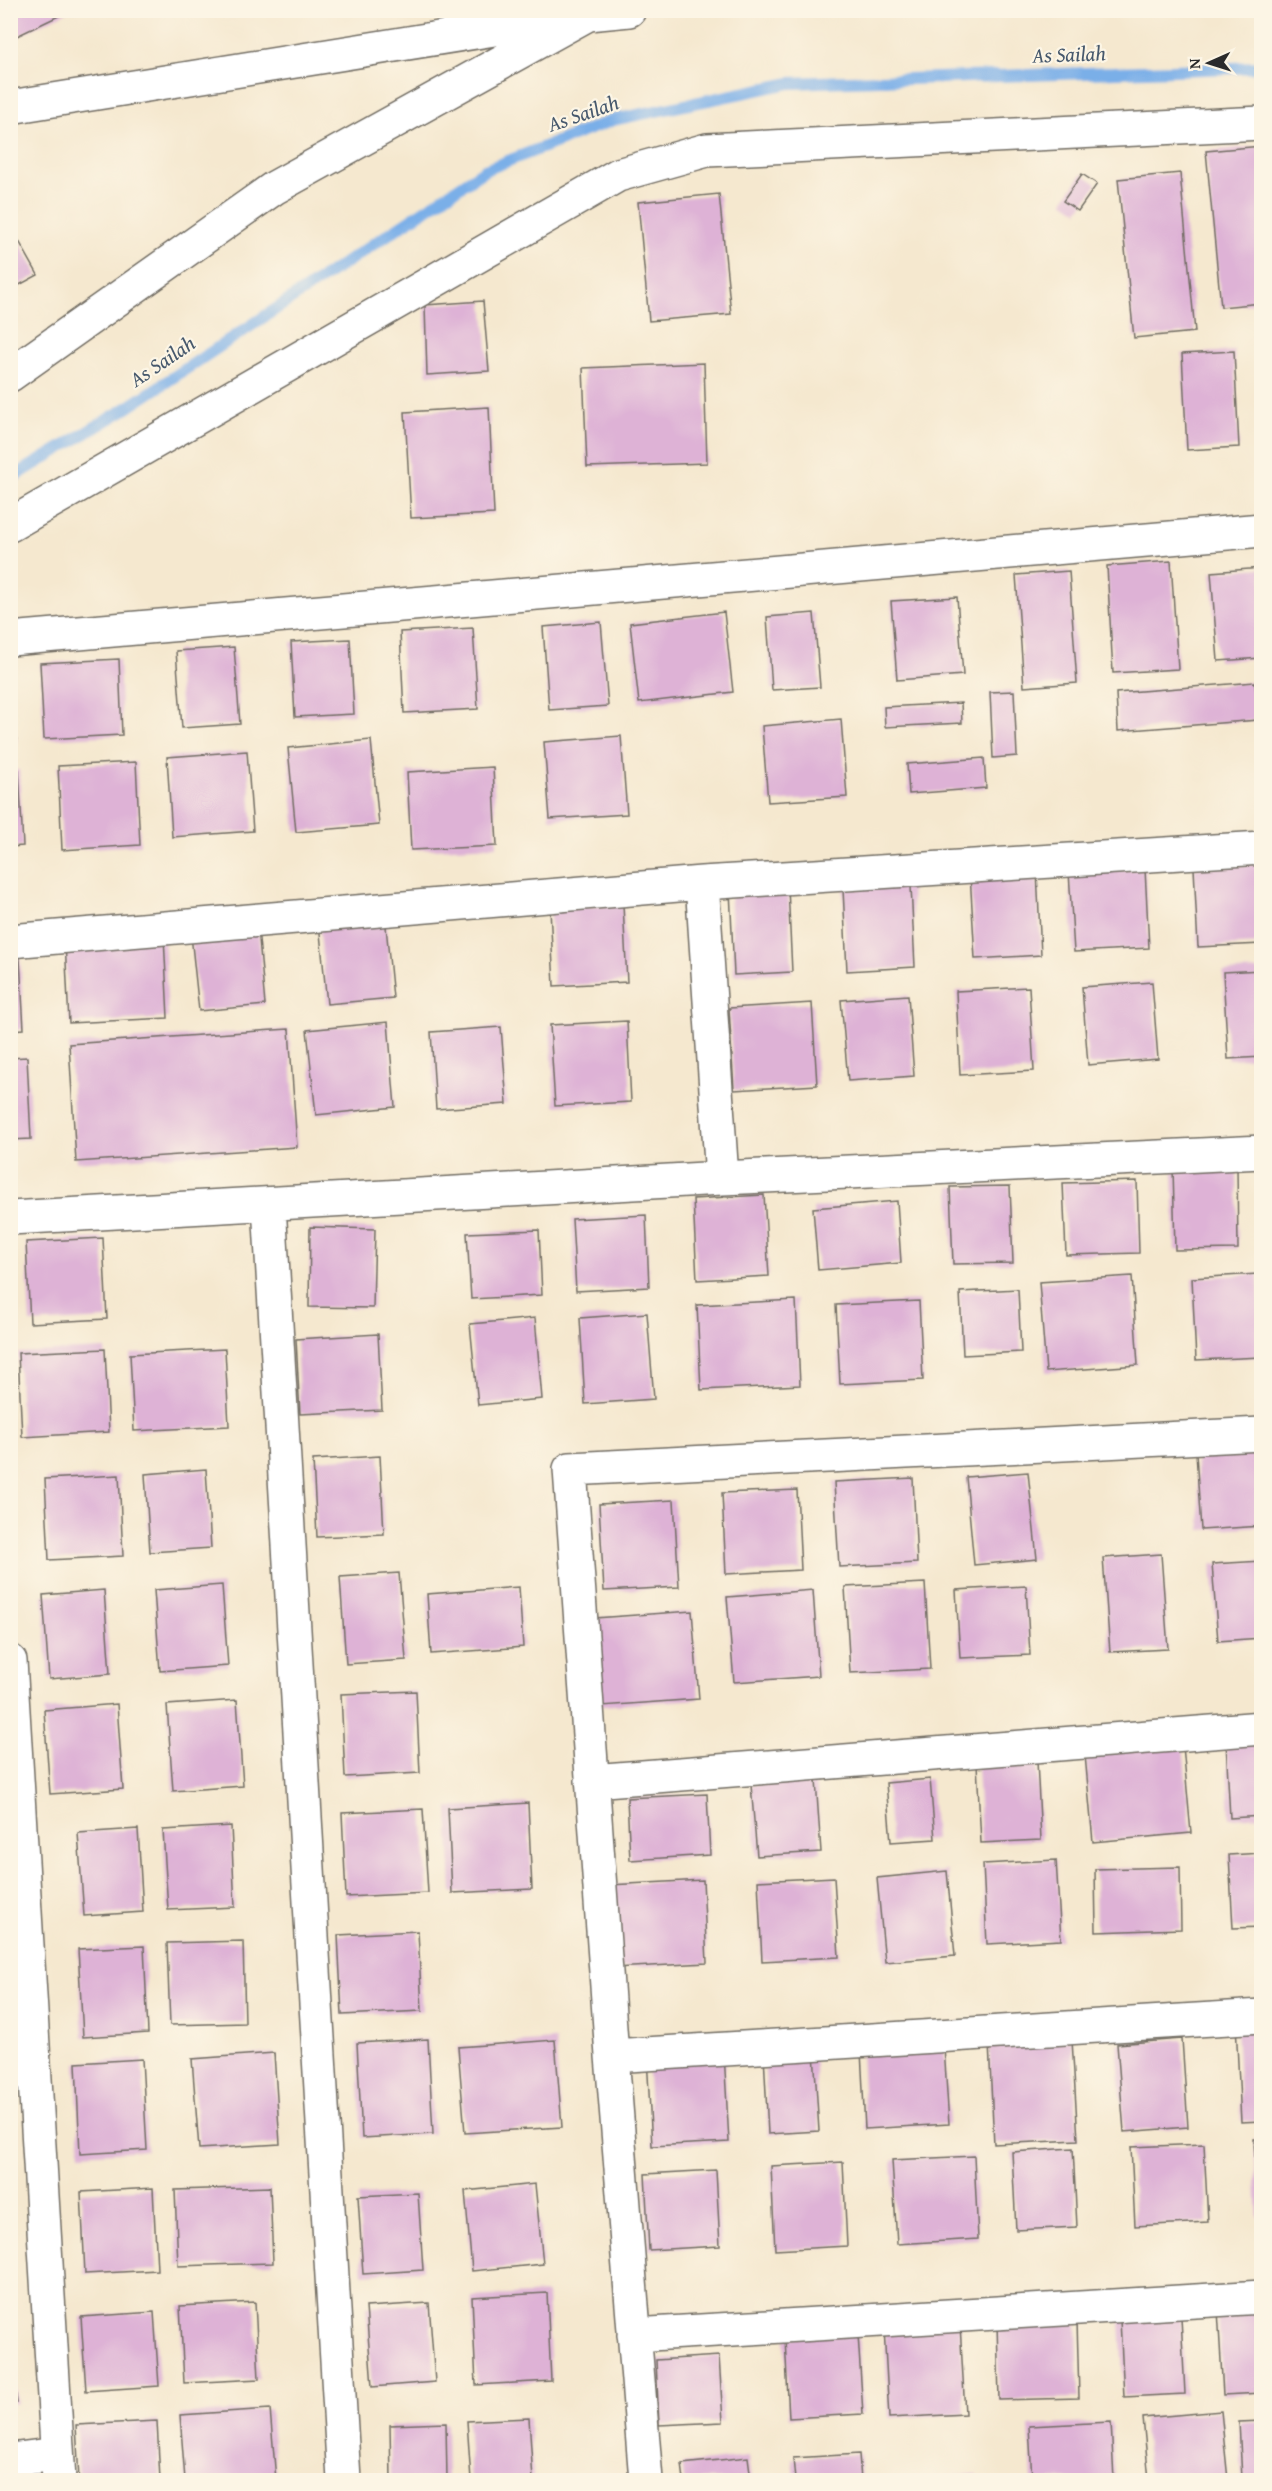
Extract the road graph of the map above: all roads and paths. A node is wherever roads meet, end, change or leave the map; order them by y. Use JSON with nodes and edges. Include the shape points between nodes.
{"nodes":[{"id":1,"x":629,"y":10,"type":"edge"},
{"id":2,"x":588,"y":12,"type":"edge"},
{"id":3,"x":10,"y":107,"type":"edge"},
{"id":4,"x":1262,"y":123,"type":"edge"},
{"id":5,"x":10,"y":375,"type":"edge"},
{"id":6,"x":10,"y":525,"type":"edge"},
{"id":7,"x":1262,"y":530,"type":"edge"},
{"id":8,"x":10,"y":639,"type":"edge"},
{"id":9,"x":1262,"y":848,"type":"edge"},
{"id":10,"x":702,"y":883,"type":"junction"},
{"id":11,"x":10,"y":940,"type":"edge"},
{"id":12,"x":1262,"y":1152,"type":"edge"},
{"id":13,"x":722,"y":1178,"type":"junction"},
{"id":14,"x":269,"y":1204,"type":"junction"},
{"id":15,"x":10,"y":1218,"type":"edge"},
{"id":16,"x":1262,"y":1434,"type":"edge"},
{"id":17,"x":10,"y":1660,"type":"edge"},
{"id":18,"x":1262,"y":1728,"type":"edge"},
{"id":19,"x":592,"y":1781,"type":"junction"},
{"id":20,"x":1262,"y":2016,"type":"edge"},
{"id":21,"x":612,"y":2056,"type":"junction"},
{"id":22,"x":1262,"y":2297,"type":"edge"},
{"id":23,"x":634,"y":2335,"type":"junction"},
{"id":24,"x":10,"y":2460,"type":"edge"},
{"id":25,"x":58,"y":2467,"type":"edge"},
{"id":26,"x":344,"y":2481,"type":"edge"},
{"id":27,"x":646,"y":2481,"type":"edge"}],
"edges":[{"from":1,"to":2,"type":"street"},
{"from":2,"to":3,"type":"street"},
{"from":2,"to":5,"type":"street","via":[[274,188]]},
{"from":4,"to":6,"type":"street","via":[[707,150],[618,175]]},
{"from":7,"to":8,"type":"street"},
{"from":9,"to":10,"type":"street"},
{"from":10,"to":11,"type":"street"},
{"from":10,"to":13,"type":"street"},
{"from":12,"to":13,"type":"street"},
{"from":13,"to":14,"type":"street"},
{"from":14,"to":15,"type":"street"},
{"from":14,"to":26,"type":"street"},
{"from":16,"to":19,"type":"street","via":[[570,1469]]},
{"from":17,"to":25,"type":"street"},
{"from":18,"to":19,"type":"street"},
{"from":19,"to":21,"type":"street"},
{"from":20,"to":21,"type":"street"},
{"from":21,"to":23,"type":"street"},
{"from":22,"to":23,"type":"street"},
{"from":23,"to":27,"type":"street"},
{"from":24,"to":25,"type":"street"}]}
